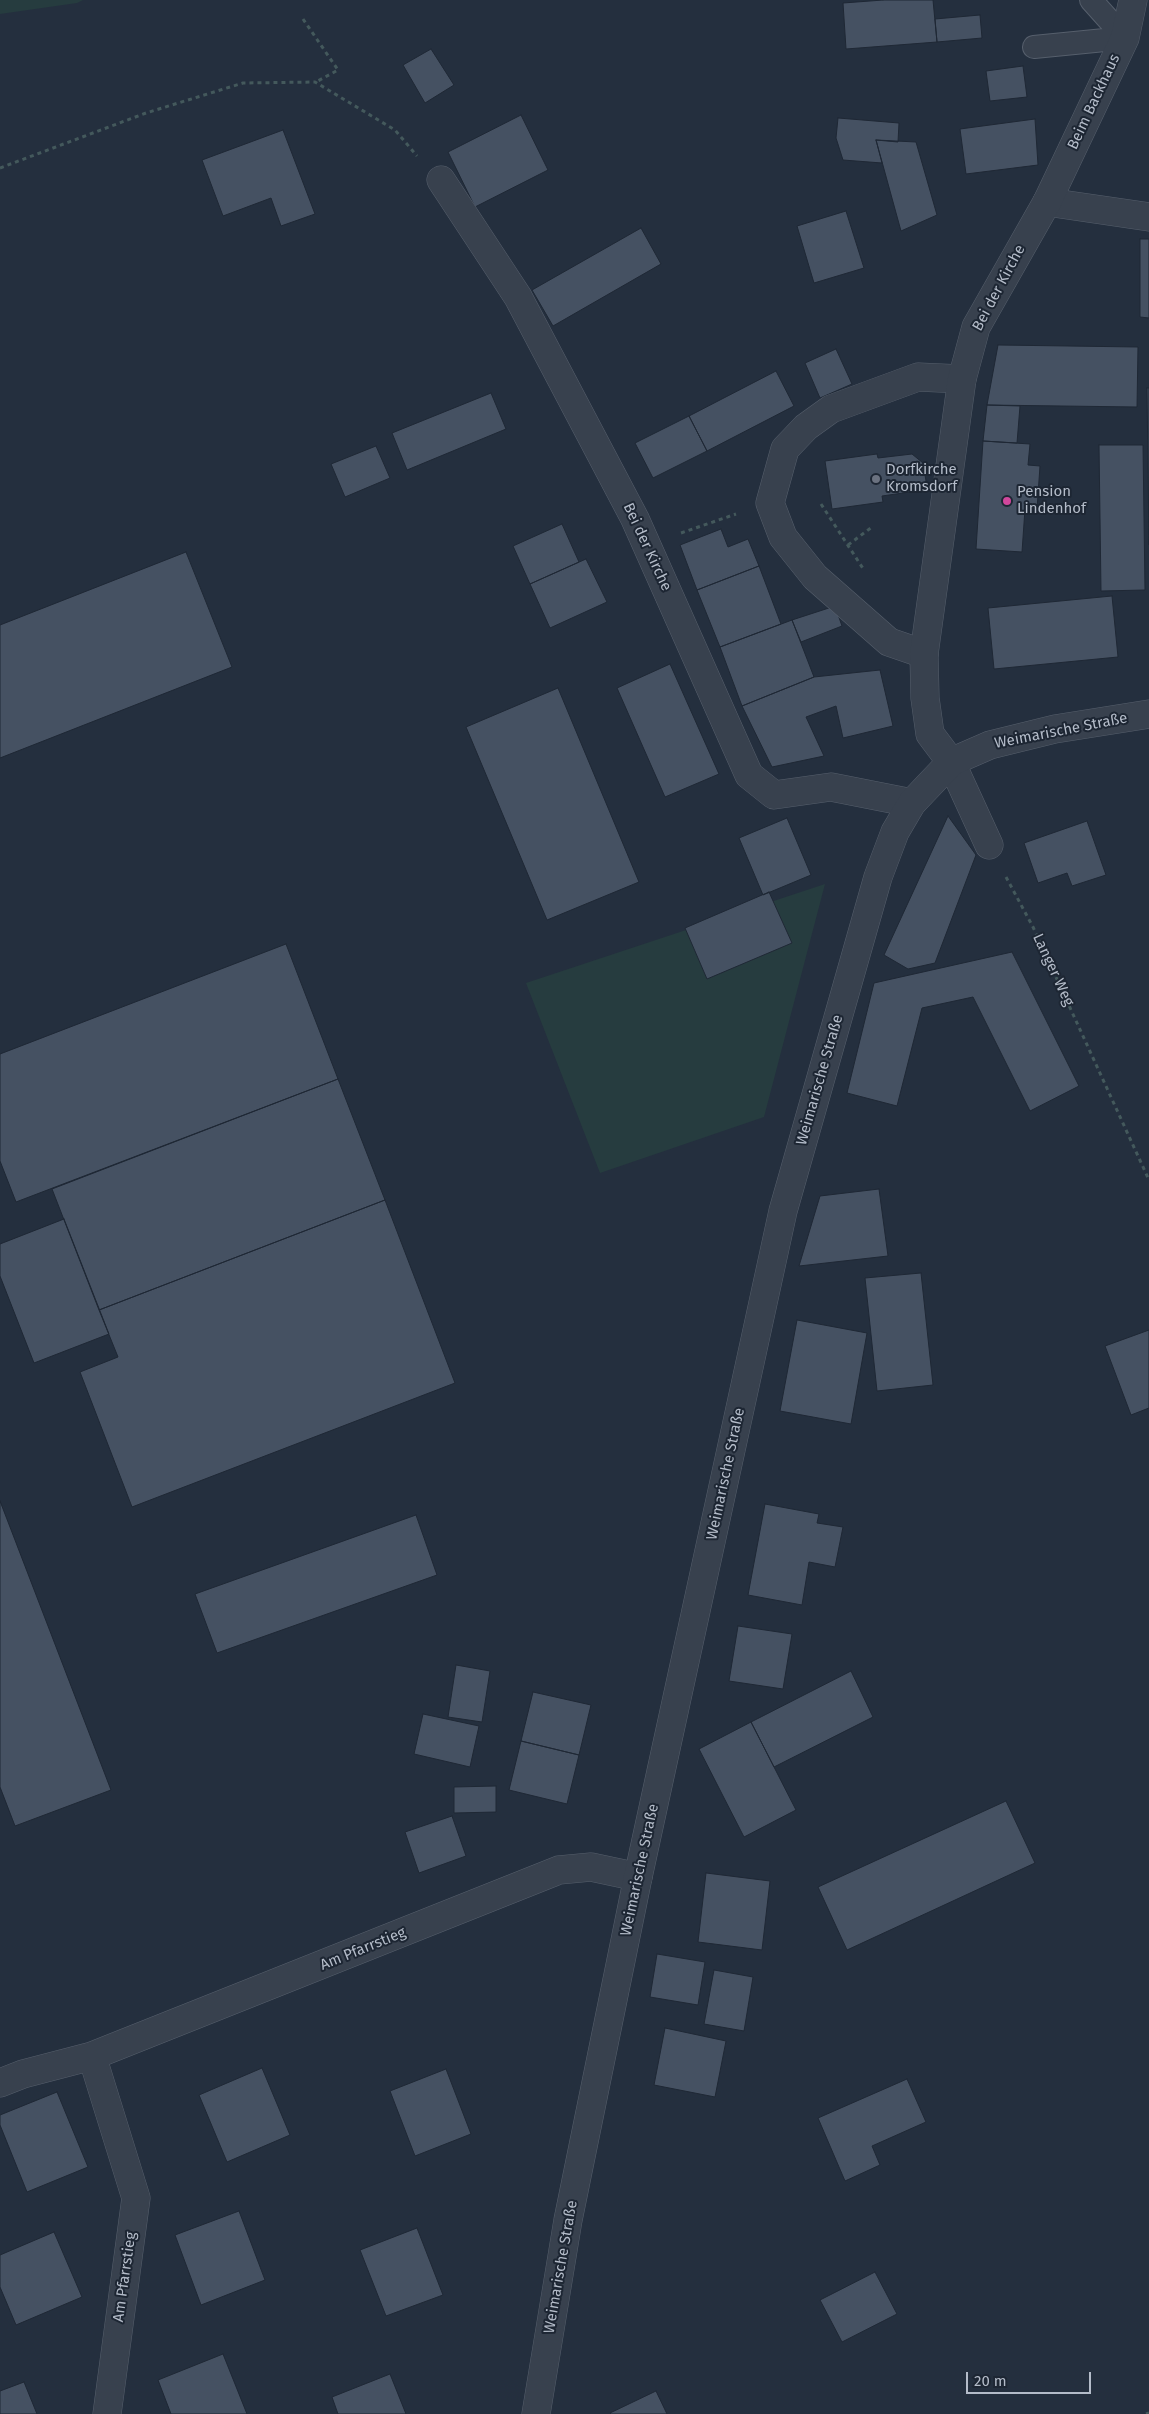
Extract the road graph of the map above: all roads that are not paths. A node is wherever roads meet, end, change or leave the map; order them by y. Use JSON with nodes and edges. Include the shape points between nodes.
{"nodes":[{"id":1,"x":1091,"y":0,"type":"edge"},
{"id":2,"x":1133,"y":0,"type":"edge"},
{"id":3,"x":1125,"y":38,"type":"junction"},
{"id":4,"x":1034,"y":46,"type":"dead end"},
{"id":5,"x":441,"y":180,"type":"road end"},
{"id":6,"x":1047,"y":202,"type":"junction"},
{"id":7,"x":1149,"y":217,"type":"edge"},
{"id":8,"x":962,"y":379,"type":"junction"},
{"id":9,"x":924,"y":654,"type":"junction"},
{"id":10,"x":1149,"y":714,"type":"edge"},
{"id":11,"x":951,"y":762,"type":"junction"},
{"id":12,"x":912,"y":803,"type":"junction"},
{"id":13,"x":989,"y":845,"type":"road end"},
{"id":14,"x":638,"y":1877,"type":"junction"},
{"id":15,"x":92,"y":2056,"type":"junction"},
{"id":16,"x":0,"y":2083,"type":"edge"},
{"id":17,"x":107,"y":2414,"type":"edge"},
{"id":18,"x":536,"y":2414,"type":"edge"}],
"edges":[{"from":1,"to":3,"type":"lane"},
{"from":2,"to":3,"type":"street","name":"Beim Backhaus"},
{"from":3,"to":4,"type":"lane"},
{"from":3,"to":6,"type":"street","name":"Beim Backhaus"},
{"from":5,"to":12,"type":"street","name":"Bei der Kirche","via":[[518,297],[635,519],[749,775],[774,795],[831,787]]},
{"from":6,"to":7,"type":"street"},
{"from":6,"to":8,"type":"street","name":"Bei der Kirche","via":[[976,327]]},
{"from":8,"to":9,"type":"street","name":"Bei der Kirche"},
{"from":8,"to":9,"type":"street","via":[[918,376],[831,409],[806,427],[785,450],[770,503],[783,537],[815,577],[889,642]]},
{"from":9,"to":11,"type":"street","name":"Bei der Kirche","via":[[930,734]]},
{"from":10,"to":11,"type":"street","name":"Weimarische Straße","via":[[1055,729],[999,742]]},
{"from":11,"to":12,"type":"street","name":"Weimarische Straße"},
{"from":11,"to":13,"type":"street"},
{"from":12,"to":14,"type":"street","name":"Weimarische Straße","via":[[895,832],[878,877],[783,1211]]},
{"from":14,"to":15,"type":"street","name":"Am Pfarrstieg","via":[[591,1867],[559,1870]]},
{"from":14,"to":18,"type":"street","name":"Weimarische Straße","via":[[568,2220]]},
{"from":15,"to":16,"type":"street","name":"Am Pfarrstieg"},
{"from":15,"to":17,"type":"street","name":"Am Pfarrstieg","via":[[136,2198]]}]}
